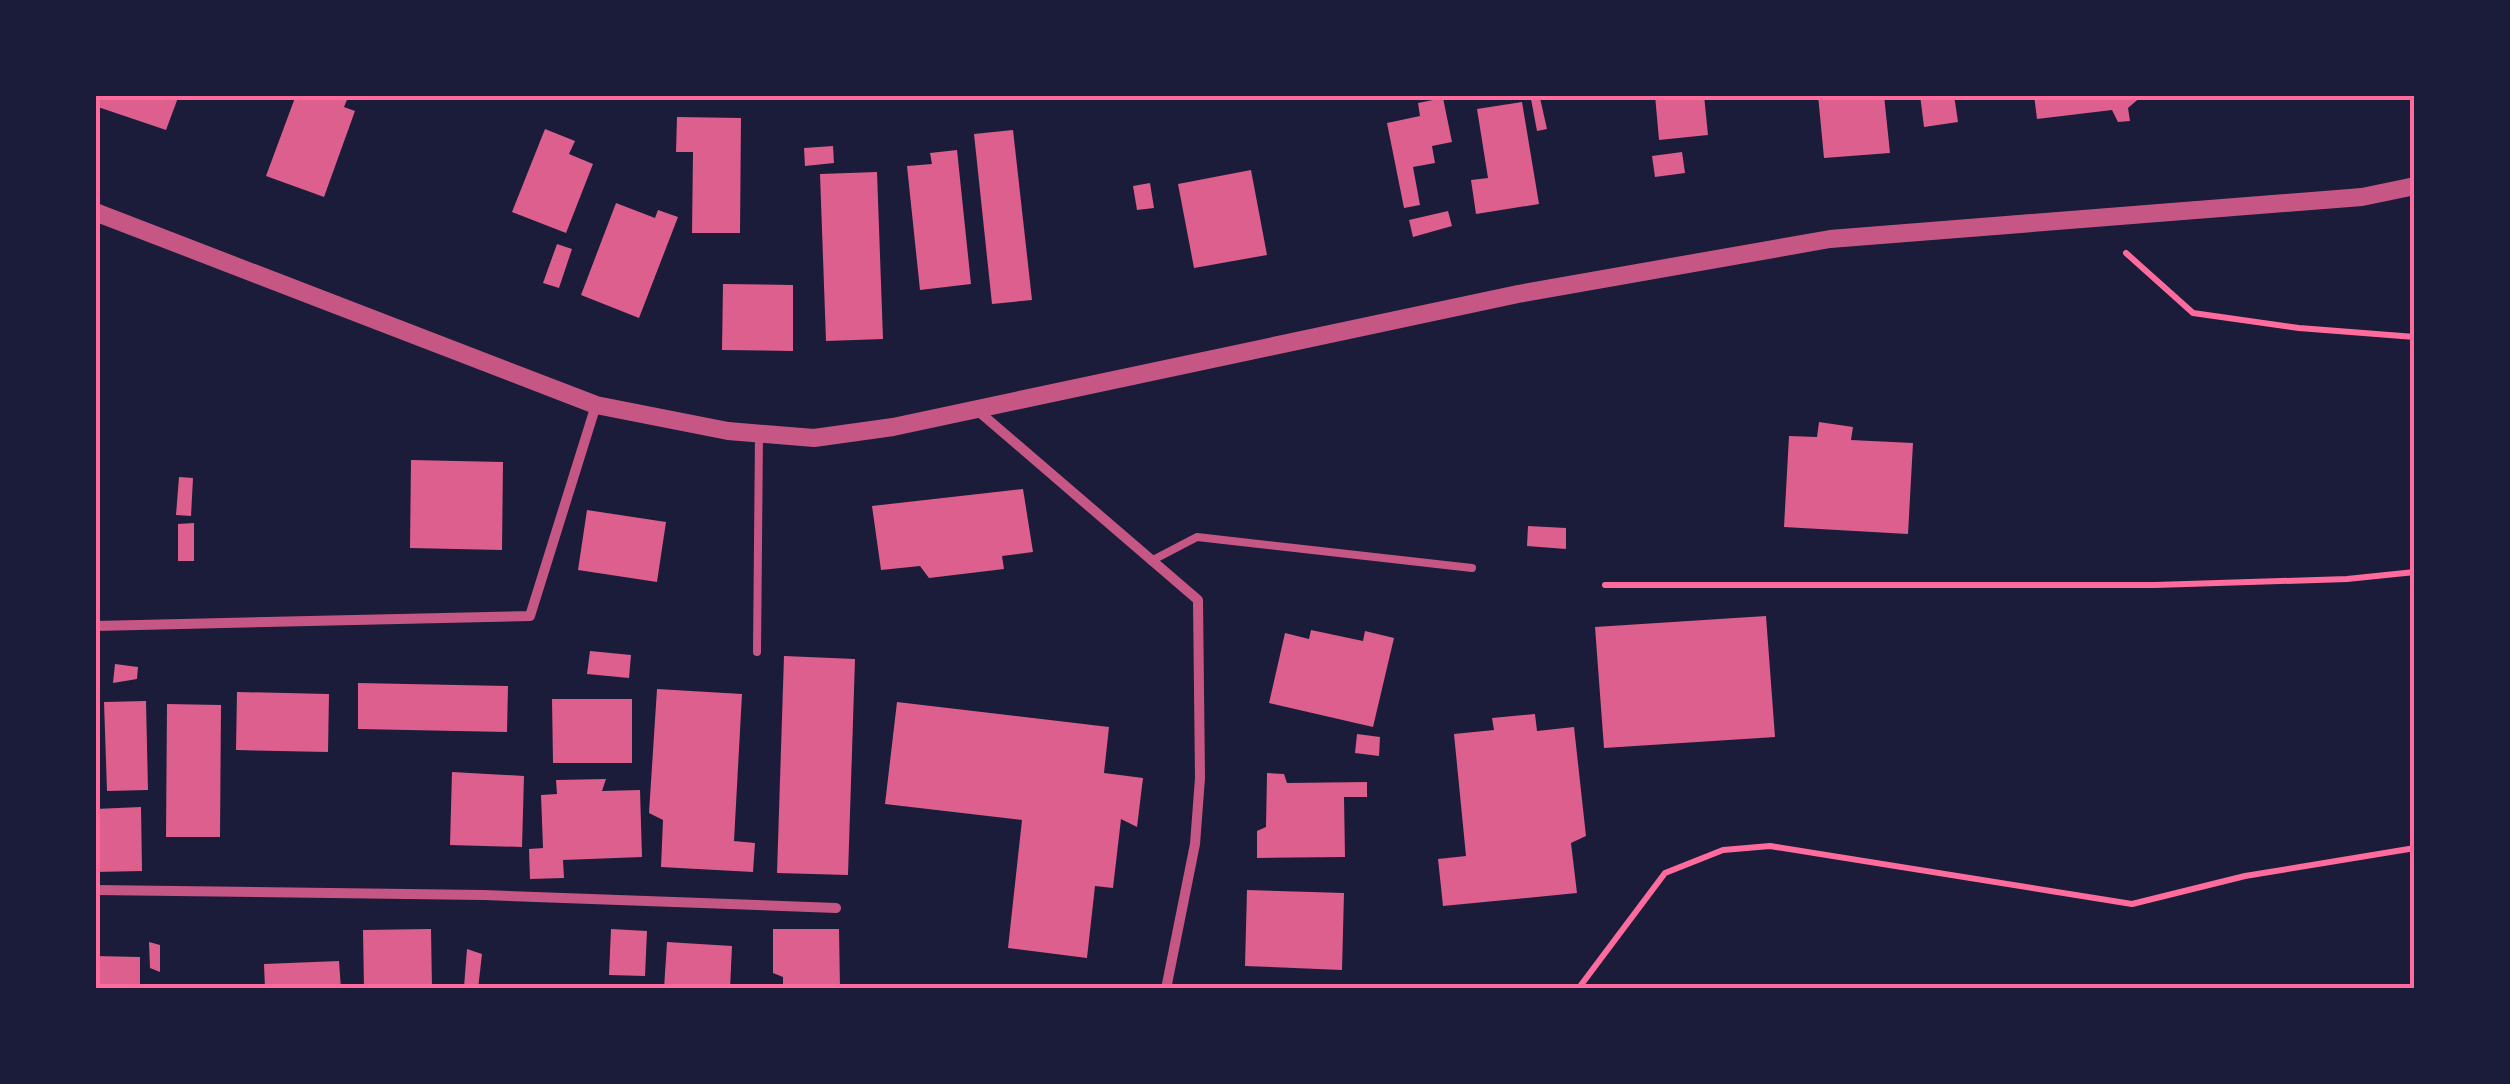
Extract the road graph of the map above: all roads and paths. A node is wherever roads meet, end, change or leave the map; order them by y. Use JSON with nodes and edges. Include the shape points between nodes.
{"nodes":[{"id":1,"x":2415,"y":186,"type":"edge"},
{"id":2,"x":95,"y":212,"type":"edge"},
{"id":3,"x":2088,"y":220,"type":"junction"},
{"id":4,"x":2415,"y":337,"type":"edge"},
{"id":5,"x":596,"y":406,"type":"junction"},
{"id":6,"x":976,"y":409,"type":"junction"},
{"id":7,"x":759,"y":434,"type":"junction"},
{"id":8,"x":1151,"y":561,"type":"junction"},
{"id":9,"x":1472,"y":568,"type":"dead end"},
{"id":10,"x":2415,"y":572,"type":"edge"},
{"id":11,"x":1605,"y":585,"type":"dead end"},
{"id":12,"x":95,"y":626,"type":"edge"},
{"id":13,"x":757,"y":652,"type":"dead end"},
{"id":14,"x":2415,"y":848,"type":"edge"},
{"id":15,"x":95,"y":890,"type":"edge"},
{"id":16,"x":836,"y":908,"type":"dead end"},
{"id":17,"x":1166,"y":989,"type":"edge"},
{"id":18,"x":1578,"y":989,"type":"edge"}],
"edges":[{"from":1,"to":3,"type":"street","via":[[2362,197]]},
{"from":2,"to":5,"type":"street"},
{"from":3,"to":4,"type":"path","via":[[2193,312]]},
{"from":3,"to":6,"type":"street","via":[[1830,238],[1518,294]]},
{"from":5,"to":7,"type":"street"},
{"from":5,"to":12,"type":"street","via":[[530,616]]},
{"from":6,"to":7,"type":"street","via":[[814,438]]},
{"from":6,"to":8,"type":"street"},
{"from":7,"to":13,"type":"lane"},
{"from":8,"to":9,"type":"lane","via":[[1197,536]]},
{"from":8,"to":17,"type":"street","via":[[1198,600],[1198,811]]},
{"from":10,"to":11,"type":"path","via":[[2155,585]]},
{"from":14,"to":18,"type":"path","via":[[2245,876],[2132,904],[1770,846],[1723,850],[1665,873]]},
{"from":15,"to":16,"type":"street","via":[[484,894]]}]}
